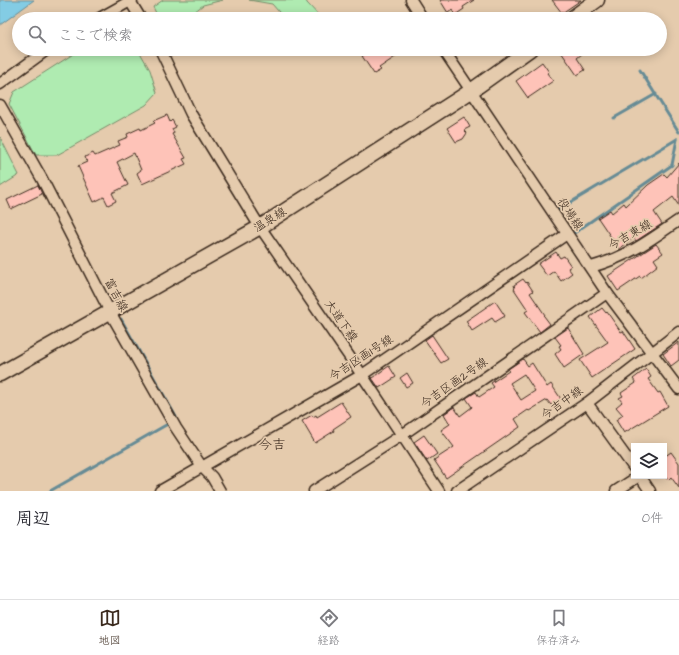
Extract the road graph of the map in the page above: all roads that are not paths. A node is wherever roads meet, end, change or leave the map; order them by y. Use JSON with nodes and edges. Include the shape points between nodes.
{"nodes":[{"id":1,"x":411,"y":0,"type":"edge"},
{"id":2,"x":598,"y":0,"type":"edge"},
{"id":3,"x":131,"y":1,"type":"edge"},
{"id":4,"x":111,"y":12,"type":"edge"},
{"id":5,"x":137,"y":12,"type":"edge"},
{"id":6,"x":419,"y":12,"type":"edge"},
{"id":7,"x":581,"y":12,"type":"edge"},
{"id":8,"x":38,"y":56,"type":"edge"},
{"id":9,"x":163,"y":56,"type":"edge"},
{"id":10,"x":448,"y":56,"type":"edge"},
{"id":11,"x":520,"y":56,"type":"edge"},
{"id":12,"x":0,"y":84,"type":"edge"},
{"id":13,"x":471,"y":91,"type":"junction"},
{"id":14,"x":0,"y":105,"type":"edge"},
{"id":15,"x":679,"y":220,"type":"edge"},
{"id":16,"x":260,"y":227,"type":"junction"},
{"id":17,"x":567,"y":234,"type":"junction"},
{"id":18,"x":591,"y":267,"type":"junction"},
{"id":19,"x":607,"y":293,"type":"junction"},
{"id":20,"x":110,"y":312,"type":"junction"},
{"id":21,"x":679,"y":332,"type":"edge"},
{"id":22,"x":651,"y":353,"type":"junction"},
{"id":23,"x":0,"y":374,"type":"edge"},
{"id":24,"x":362,"y":375,"type":"junction"},
{"id":25,"x":679,"y":389,"type":"edge"},
{"id":26,"x":587,"y":403,"type":"junction"},
{"id":27,"x":402,"y":435,"type":"junction"},
{"id":28,"x":631,"y":464,"type":"edge"},
{"id":29,"x":202,"y":467,"type":"junction"},
{"id":30,"x":634,"y":479,"type":"edge"},
{"id":31,"x":641,"y":479,"type":"edge"},
{"id":32,"x":160,"y":491,"type":"edge"},
{"id":33,"x":220,"y":491,"type":"edge"},
{"id":34,"x":314,"y":491,"type":"edge"},
{"id":35,"x":439,"y":491,"type":"edge"},
{"id":36,"x":457,"y":491,"type":"edge"},
{"id":37,"x":616,"y":491,"type":"edge"},
{"id":38,"x":650,"y":491,"type":"edge"}],
"edges":[{"from":1,"to":6,"type":"street"},
{"from":2,"to":7,"type":"street"},
{"from":3,"to":4,"type":"street"},
{"from":3,"to":5,"type":"street"},
{"from":8,"to":12,"type":"street"},
{"from":9,"to":16,"type":"street","name":"大道下線","via":[[191,114]]},
{"from":10,"to":13,"type":"street","name":"役場線"},
{"from":11,"to":13,"type":"street","name":"温泉線"},
{"from":13,"to":16,"type":"street","name":"温泉線"},
{"from":13,"to":17,"type":"street","name":"役場線"},
{"from":14,"to":20,"type":"street","name":"富吉線","via":[[42,179]]},
{"from":15,"to":18,"type":"street","name":"今吉東線","via":[[638,248],[611,262]]},
{"from":16,"to":20,"type":"street","name":"温泉線"},
{"from":16,"to":24,"type":"street","name":"大道下線"},
{"from":17,"to":18,"type":"street","name":"役場線"},
{"from":17,"to":24,"type":"street","name":"今吉区画1号線"},
{"from":18,"to":19,"type":"street","name":"役場線"},
{"from":19,"to":22,"type":"street","name":"役場線"},
{"from":19,"to":27,"type":"street","name":"今吉区画2号線"},
{"from":20,"to":23,"type":"street","name":"温泉線"},
{"from":20,"to":29,"type":"street","name":"富吉線","via":[[176,428]]},
{"from":21,"to":22,"type":"street","name":"今吉中線"},
{"from":22,"to":25,"type":"street","name":"役場線"},
{"from":22,"to":26,"type":"street","name":"今吉中線"},
{"from":24,"to":27,"type":"street","name":"大道下線"},
{"from":24,"to":29,"type":"street","name":"今吉区画1号線"},
{"from":26,"to":28,"type":"street"},
{"from":26,"to":36,"type":"street","name":"今吉中線"},
{"from":27,"to":34,"type":"street","name":"今吉区画2号線"},
{"from":27,"to":35,"type":"street","name":"大道下線"},
{"from":29,"to":32,"type":"street","name":"今吉区画1号線"},
{"from":29,"to":33,"type":"street","name":"富吉線"},
{"from":30,"to":37,"type":"street"},
{"from":31,"to":38,"type":"street"}]}
